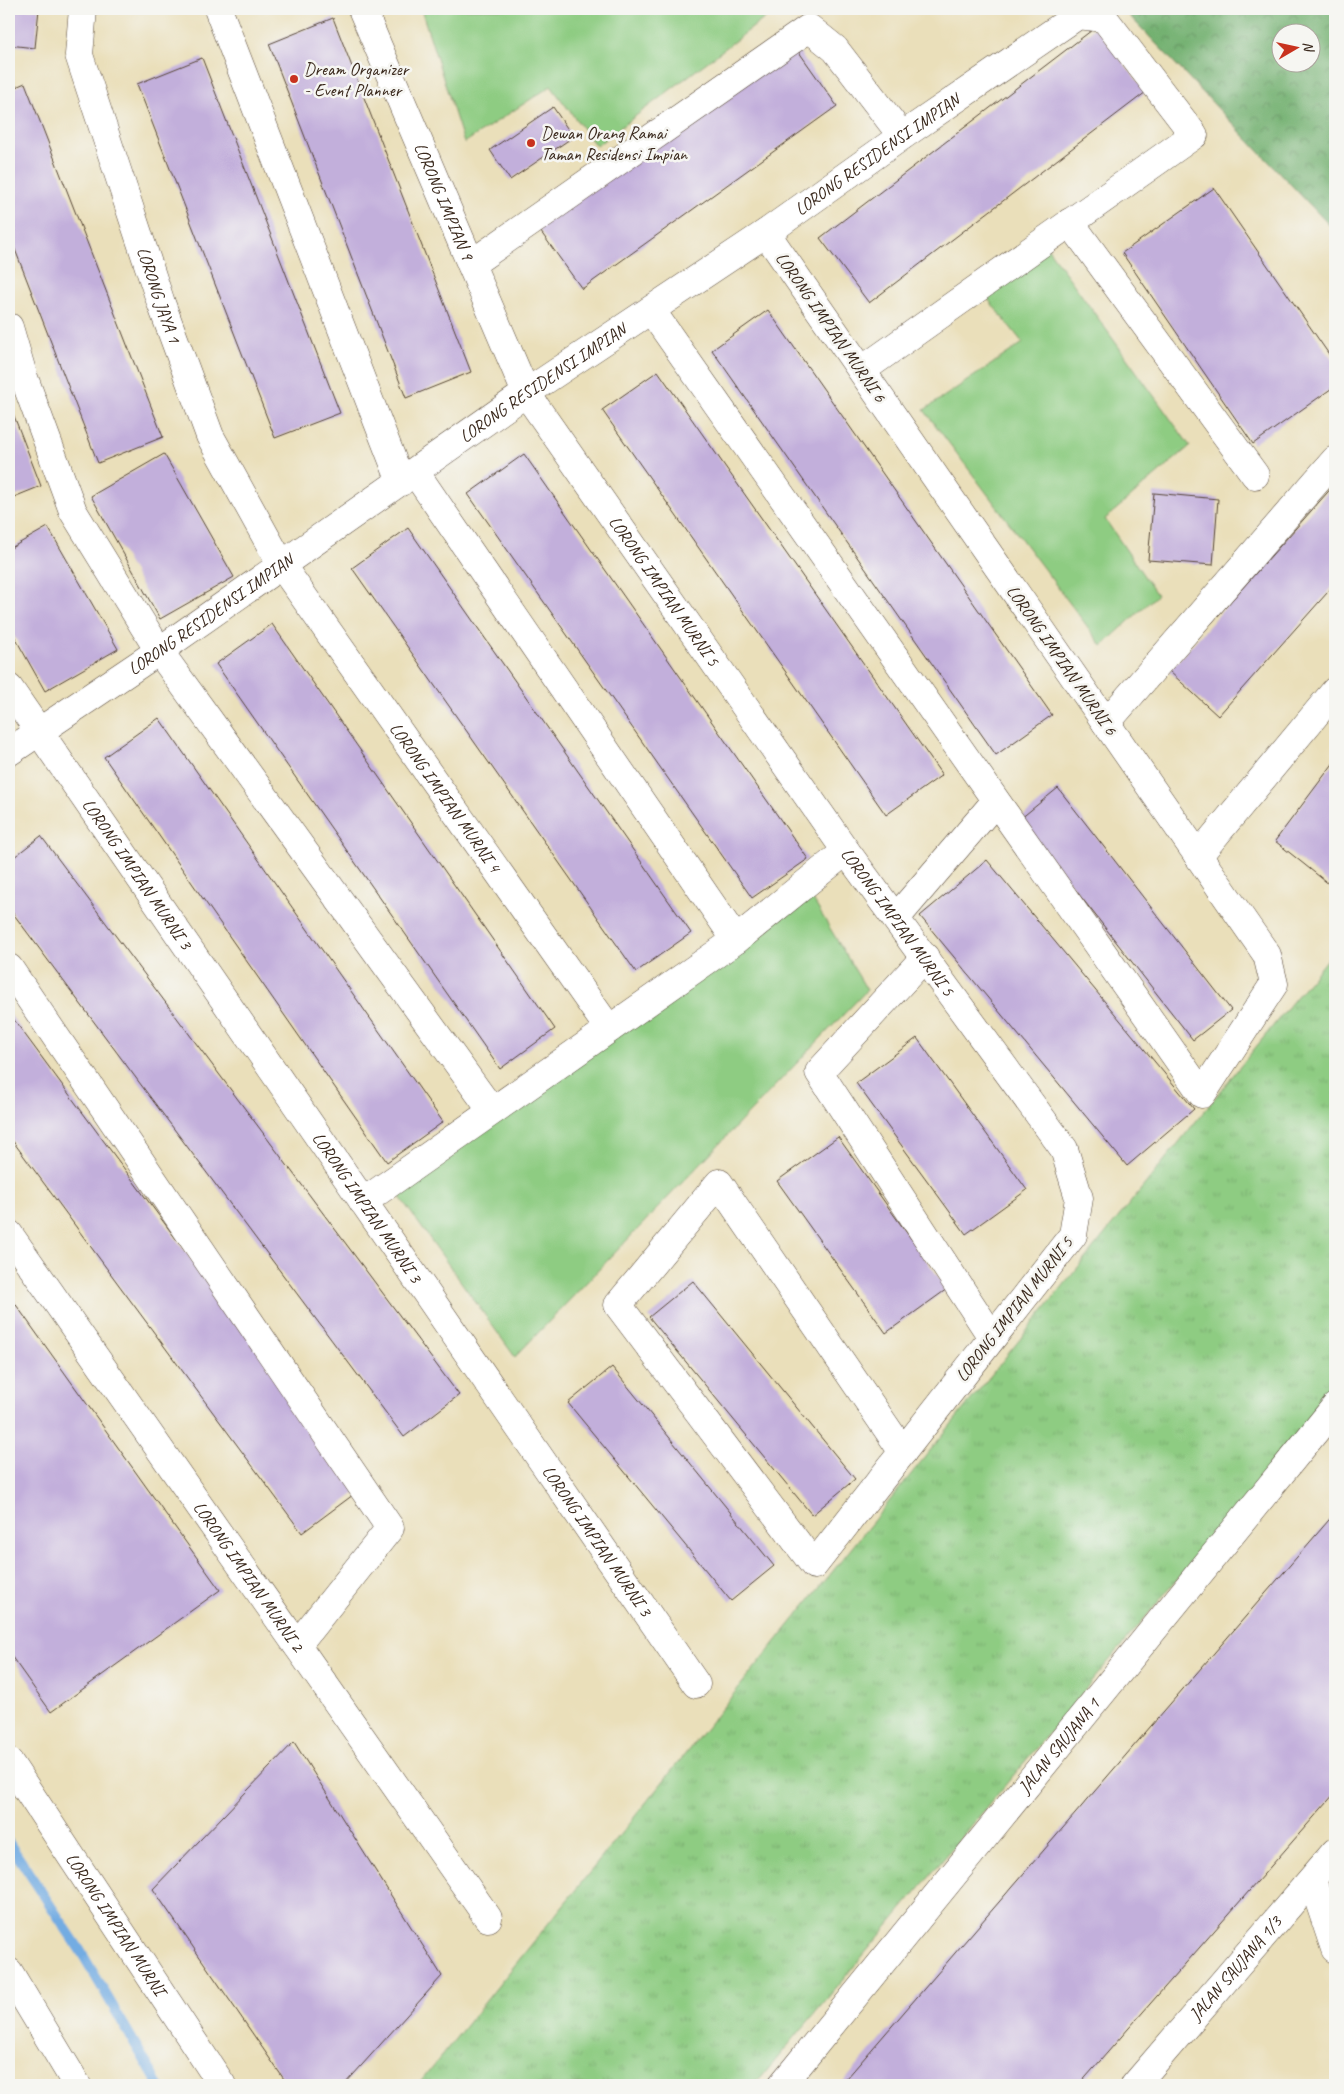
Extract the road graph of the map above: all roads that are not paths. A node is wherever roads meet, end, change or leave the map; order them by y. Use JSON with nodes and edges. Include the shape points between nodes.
{"nodes":[{"id":1,"x":83,"y":9,"type":"edge"},
{"id":2,"x":218,"y":9,"type":"edge"},
{"id":3,"x":362,"y":9,"type":"edge"},
{"id":4,"x":902,"y":136,"type":"junction"},
{"id":5,"x":1070,"y":222,"type":"junction"},
{"id":6,"x":766,"y":233,"type":"junction"},
{"id":7,"x":470,"y":264,"type":"junction"},
{"id":8,"x":651,"y":310,"type":"junction"},
{"id":9,"x":9,"y":327,"type":"edge"},
{"id":10,"x":862,"y":370,"type":"junction"},
{"id":11,"x":526,"y":393,"type":"junction"},
{"id":12,"x":1335,"y":460,"type":"edge"},
{"id":13,"x":1255,"y":475,"type":"dead end"},
{"id":14,"x":408,"y":477,"type":"junction"},
{"id":15,"x":282,"y":566,"type":"junction"},
{"id":16,"x":159,"y":652,"type":"junction"},
{"id":17,"x":9,"y":688,"type":"edge"},
{"id":18,"x":1335,"y":691,"type":"edge"},
{"id":19,"x":1106,"y":723,"type":"junction"},
{"id":20,"x":38,"y":732,"type":"junction"},
{"id":21,"x":9,"y":752,"type":"edge"},
{"id":22,"x":995,"y":802,"type":"junction"},
{"id":23,"x":846,"y":851,"type":"junction"},
{"id":24,"x":1198,"y":856,"type":"junction"},
{"id":25,"x":896,"y":918,"type":"junction"},
{"id":26,"x":736,"y":940,"type":"junction"},
{"id":27,"x":925,"y":957,"type":"junction"},
{"id":28,"x":9,"y":968,"type":"edge"},
{"id":29,"x":609,"y":1029,"type":"junction"},
{"id":30,"x":492,"y":1111,"type":"junction"},
{"id":31,"x":363,"y":1202,"type":"junction"},
{"id":32,"x":9,"y":1234,"type":"edge"},
{"id":33,"x":992,"y":1337,"type":"junction"},
{"id":34,"x":1335,"y":1407,"type":"edge"},
{"id":35,"x":903,"y":1452,"type":"junction"},
{"id":36,"x":297,"y":1645,"type":"junction"},
{"id":37,"x":696,"y":1684,"type":"dead end"},
{"id":38,"x":9,"y":1762,"type":"edge"},
{"id":39,"x":1335,"y":1852,"type":"edge"},
{"id":40,"x":1312,"y":1880,"type":"junction"},
{"id":41,"x":488,"y":1918,"type":"dead end"},
{"id":42,"x":1335,"y":1948,"type":"edge"},
{"id":43,"x":9,"y":1972,"type":"edge"},
{"id":44,"x":77,"y":2085,"type":"edge"},
{"id":45,"x":222,"y":2085,"type":"edge"},
{"id":46,"x":782,"y":2085,"type":"edge"},
{"id":47,"x":1135,"y":2085,"type":"edge"}],
"edges":[{"from":1,"to":15,"type":"street","name":"LORONG JAYA 1","via":[[80,55],[161,303],[210,436]]},
{"from":2,"to":14,"type":"street"},
{"from":3,"to":7,"type":"street","name":"LORONG IMPIAN 9"},
{"from":4,"to":5,"type":"street","name":"LORONG RESIDENSI IMPIAN","via":[[1078,15],[1104,18],[1194,135]]},
{"from":4,"to":6,"type":"street","name":"LORONG RESIDENSI IMPIAN"},
{"from":4,"to":7,"type":"street","via":[[835,49],[808,28]]},
{"from":5,"to":10,"type":"street"},
{"from":5,"to":13,"type":"street"},
{"from":6,"to":8,"type":"street","name":"LORONG RESIDENSI IMPIAN"},
{"from":6,"to":10,"type":"street","name":"LORONG IMPIAN MURNI 6"},
{"from":7,"to":11,"type":"street","name":"LORONG IMPIAN 9"},
{"from":8,"to":11,"type":"street","name":"LORONG RESIDENSI IMPIAN"},
{"from":8,"to":22,"type":"street"},
{"from":9,"to":16,"type":"street","via":[[73,511]]},
{"from":10,"to":19,"type":"street","name":"LORONG IMPIAN MURNI 6"},
{"from":11,"to":14,"type":"street","name":"LORONG RESIDENSI IMPIAN"},
{"from":11,"to":23,"type":"street","name":"LORONG IMPIAN MURNI 5"},
{"from":12,"to":19,"type":"street"},
{"from":14,"to":15,"type":"street","name":"LORONG RESIDENSI IMPIAN"},
{"from":14,"to":26,"type":"street"},
{"from":15,"to":16,"type":"street","name":"LORONG RESIDENSI IMPIAN"},
{"from":15,"to":29,"type":"street","name":"LORONG IMPIAN MURNI 4"},
{"from":16,"to":20,"type":"street","name":"LORONG RESIDENSI IMPIAN"},
{"from":16,"to":30,"type":"street"},
{"from":17,"to":20,"type":"street","name":"LORONG IMPIAN MURNI 3"},
{"from":18,"to":24,"type":"street"},
{"from":19,"to":24,"type":"street","name":"LORONG IMPIAN MURNI 6"},
{"from":20,"to":21,"type":"street","name":"LORONG RESIDENSI IMPIAN"},
{"from":20,"to":31,"type":"street","name":"LORONG IMPIAN MURNI 3"},
{"from":22,"to":24,"type":"street","name":"LORONG IMPIAN MURNI 6","via":[[1202,1094],[1274,984],[1267,955]]},
{"from":22,"to":25,"type":"street"},
{"from":23,"to":25,"type":"street","name":"LORONG IMPIAN MURNI 5"},
{"from":23,"to":26,"type":"street"},
{"from":25,"to":27,"type":"street","name":"LORONG IMPIAN MURNI 5"},
{"from":26,"to":29,"type":"street"},
{"from":27,"to":33,"type":"street","name":"LORONG IMPIAN MURNI 5","via":[[1064,1148],[1079,1198],[1073,1236]]},
{"from":27,"to":33,"type":"street","via":[[819,1072]]},
{"from":28,"to":36,"type":"street","via":[[390,1528]]},
{"from":29,"to":30,"type":"street"},
{"from":30,"to":31,"type":"street"},
{"from":31,"to":37,"type":"street","name":"LORONG IMPIAN MURNI 3"},
{"from":32,"to":36,"type":"street","name":"LORONG IMPIAN MURNI 2"},
{"from":33,"to":35,"type":"street","name":"LORONG IMPIAN MURNI 5"},
{"from":34,"to":46,"type":"street","name":"JALAN SAUJANA 1"},
{"from":35,"to":35,"type":"street","name":"LORONG IMPIAN MURNI 5","via":[[719,1183],[618,1305],[814,1565]]},
{"from":36,"to":41,"type":"street","name":"LORONG IMPIAN MURNI 2"},
{"from":38,"to":45,"type":"street","name":"LORONG IMPIAN MURNI"},
{"from":39,"to":40,"type":"street","name":"JALAN SAUJANA 1/3"},
{"from":40,"to":42,"type":"street"},
{"from":40,"to":47,"type":"street","name":"JALAN SAUJANA 1/3"},
{"from":43,"to":44,"type":"street"}]}
